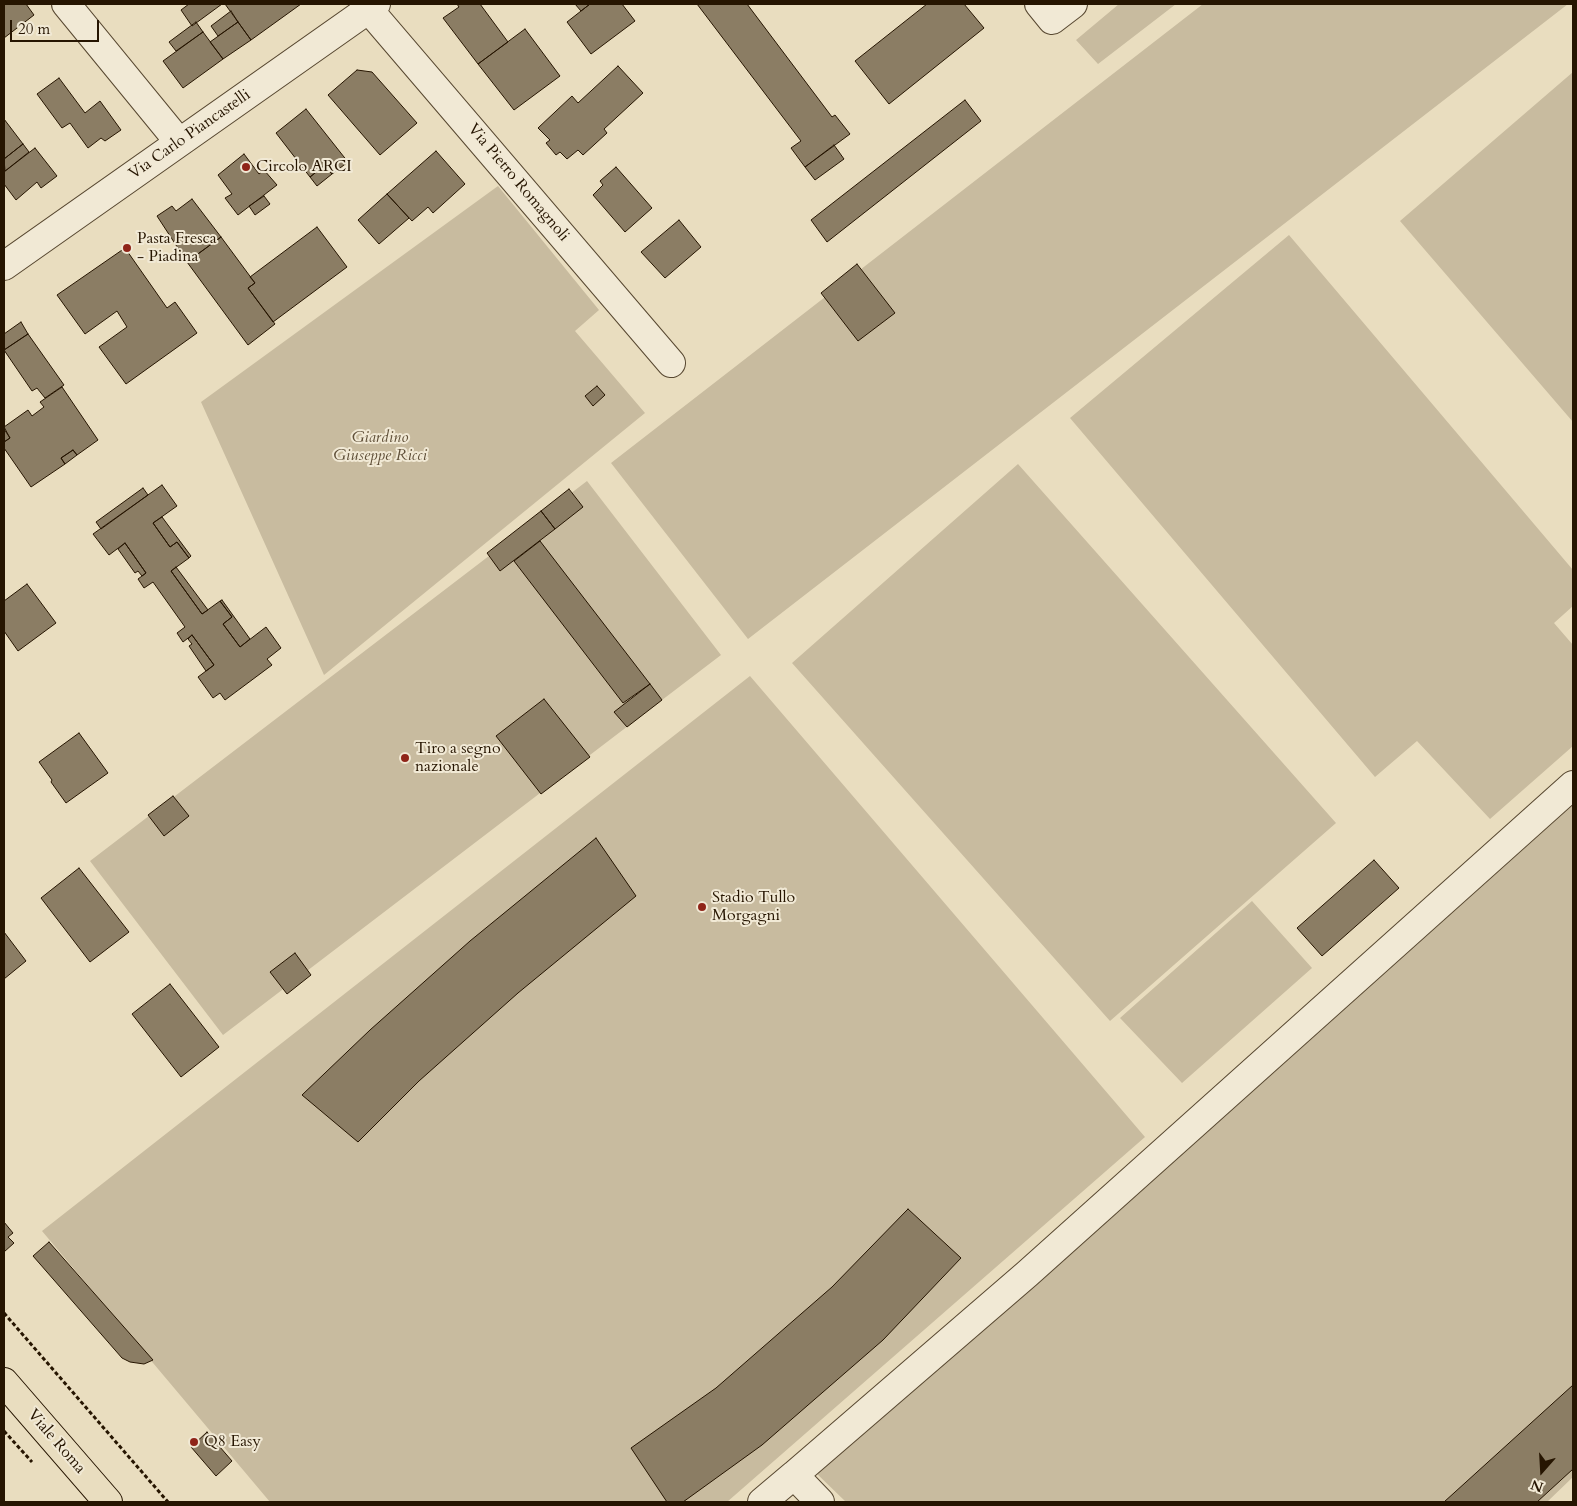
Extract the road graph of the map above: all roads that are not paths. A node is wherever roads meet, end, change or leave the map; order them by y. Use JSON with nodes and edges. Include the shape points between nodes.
{"nodes":[{"id":1,"x":66,"y":4,"type":"edge"},
{"id":2,"x":1039,"y":4,"type":"edge"},
{"id":3,"x":1073,"y":4,"type":"edge"},
{"id":4,"x":370,"y":6,"type":"edge"},
{"id":5,"x":179,"y":142,"type":"junction"},
{"id":6,"x":4,"y":266,"type":"edge"},
{"id":7,"x":671,"y":363,"type":"dead end"},
{"id":8,"x":1573,"y":785,"type":"edge"},
{"id":9,"x":4,"y":1382,"type":"edge"},
{"id":10,"x":794,"y":1475,"type":"junction"},
{"id":11,"x":108,"y":1502,"type":"edge"},
{"id":12,"x":762,"y":1502,"type":"edge"},
{"id":13,"x":820,"y":1502,"type":"edge"}],
"edges":[{"from":1,"to":5,"type":"street"},
{"from":2,"to":3,"type":"street","via":[[1052,20]]},
{"from":4,"to":5,"type":"street","name":"Via Carlo Piancastelli"},
{"from":4,"to":7,"type":"street","name":"Via Pietro Romagnoli"},
{"from":5,"to":6,"type":"street","name":"Via Carlo Piancastelli"},
{"from":8,"to":10,"type":"street","via":[[1034,1268]]},
{"from":9,"to":11,"type":"main road","name":"Viale Roma"},
{"from":10,"to":12,"type":"street"},
{"from":10,"to":13,"type":"street"}]}
